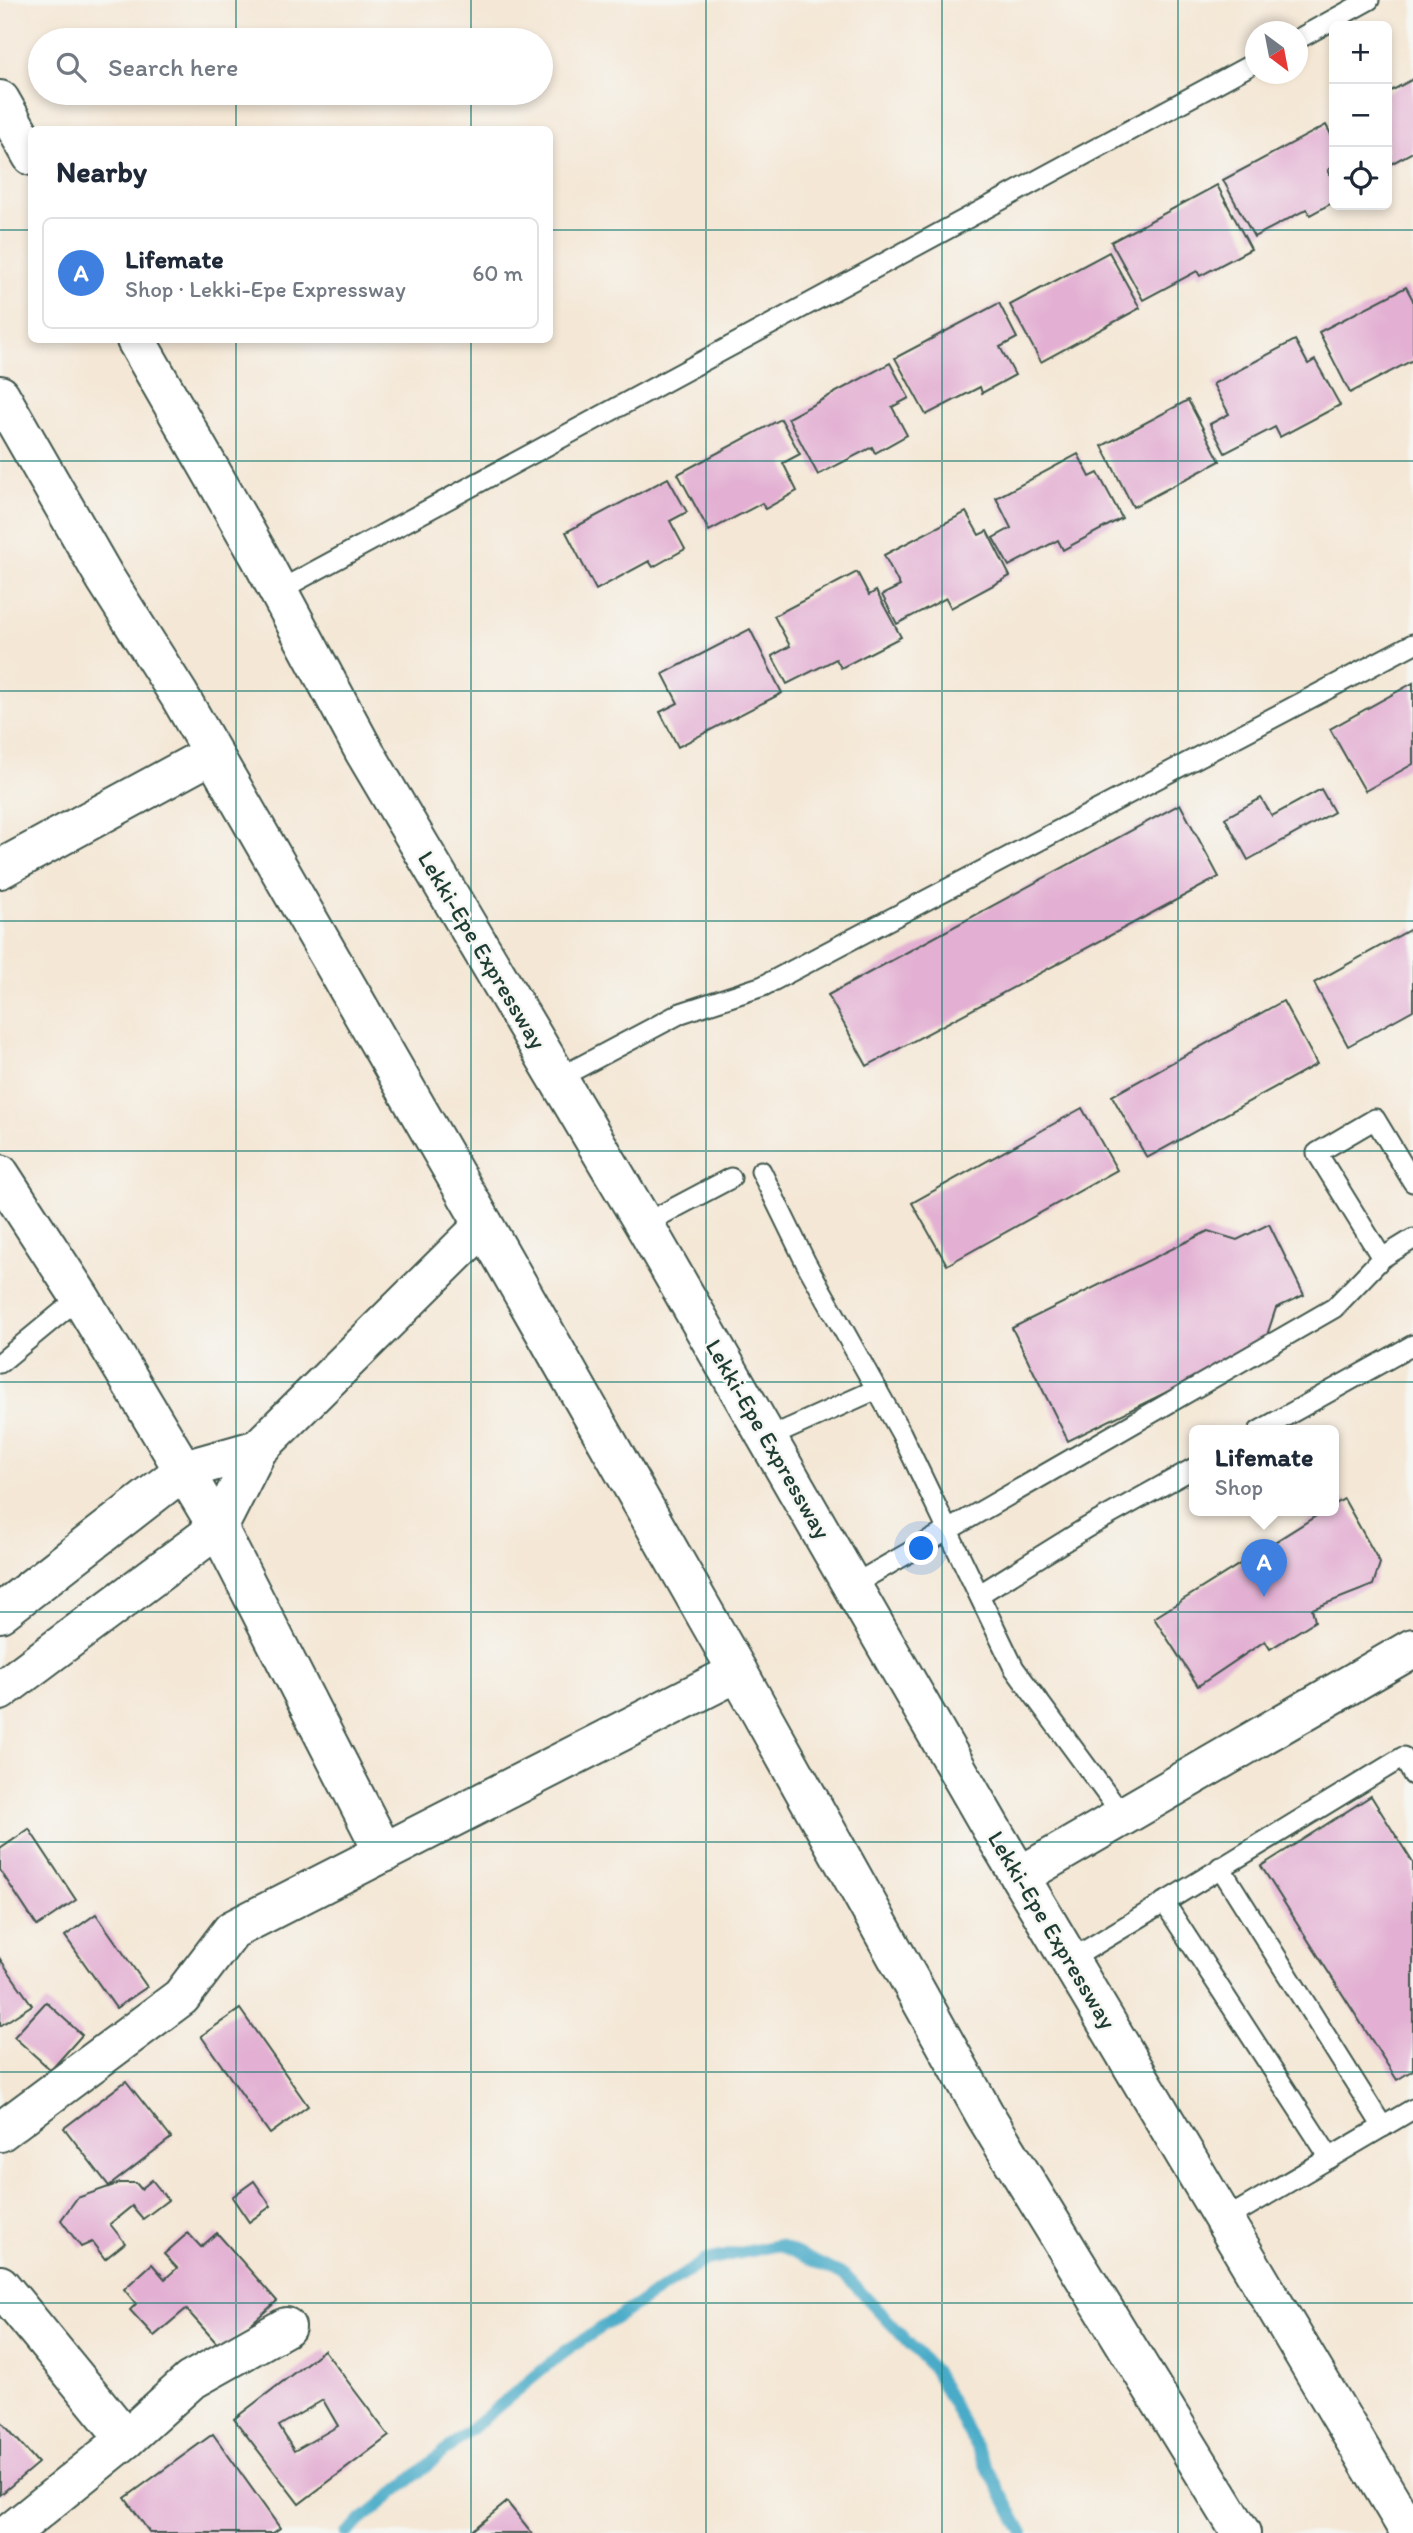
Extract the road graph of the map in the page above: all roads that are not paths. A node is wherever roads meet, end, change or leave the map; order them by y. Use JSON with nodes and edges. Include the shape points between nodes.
{"nodes":[{"id":1,"x":1370,"y":0,"type":"edge"},
{"id":2,"x":1308,"y":33,"type":"edge"},
{"id":3,"x":1245,"y":67,"type":"edge"},
{"id":4,"x":0,"y":100,"type":"edge"},
{"id":5,"x":28,"y":149,"type":"edge"},
{"id":6,"x":138,"y":343,"type":"edge"},
{"id":7,"x":0,"y":395,"type":"edge"},
{"id":8,"x":278,"y":592,"type":"junction"},
{"id":9,"x":1413,"y":644,"type":"edge"},
{"id":10,"x":212,"y":754,"type":"junction"},
{"id":11,"x":0,"y":869,"type":"edge"},
{"id":12,"x":558,"y":1079,"type":"junction"},
{"id":13,"x":761,"y":1171,"type":"dead end"},
{"id":14,"x":0,"y":1174,"type":"edge"},
{"id":15,"x":731,"y":1178,"type":"dead end"},
{"id":16,"x":1413,"y":1182,"type":"edge"},
{"id":17,"x":644,"y":1224,"type":"junction"},
{"id":18,"x":484,"y":1225,"type":"junction"},
{"id":19,"x":1413,"y":1239,"type":"edge"},
{"id":20,"x":1382,"y":1258,"type":"junction"},
{"id":21,"x":80,"y":1297,"type":"junction"},
{"id":22,"x":1413,"y":1345,"type":"edge"},
{"id":23,"x":0,"y":1363,"type":"edge"},
{"id":24,"x":877,"y":1390,"type":"junction"},
{"id":25,"x":1270,"y":1425,"type":"edge"},
{"id":26,"x":768,"y":1438,"type":"junction"},
{"id":27,"x":258,"y":1449,"type":"junction"},
{"id":28,"x":184,"y":1470,"type":"junction"},
{"id":29,"x":1189,"y":1471,"type":"edge"},
{"id":30,"x":218,"y":1528,"type":"junction"},
{"id":31,"x":948,"y":1530,"type":"junction"},
{"id":32,"x":851,"y":1586,"type":"junction"},
{"id":33,"x":980,"y":1594,"type":"junction"},
{"id":34,"x":0,"y":1614,"type":"edge"},
{"id":35,"x":1413,"y":1648,"type":"edge"},
{"id":36,"x":738,"y":1671,"type":"junction"},
{"id":37,"x":0,"y":1690,"type":"edge"},
{"id":38,"x":1413,"y":1775,"type":"edge"},
{"id":39,"x":1122,"y":1815,"type":"junction"},
{"id":40,"x":384,"y":1853,"type":"junction"},
{"id":41,"x":1220,"y":1867,"type":"junction"},
{"id":42,"x":1020,"y":1875,"type":"junction"},
{"id":43,"x":1164,"y":1902,"type":"junction"},
{"id":44,"x":1070,"y":1960,"type":"junction"},
{"id":45,"x":1413,"y":2109,"type":"edge"},
{"id":46,"x":1383,"y":2127,"type":"junction"},
{"id":47,"x":0,"y":2133,"type":"edge"},
{"id":48,"x":1331,"y":2158,"type":"junction"},
{"id":49,"x":1224,"y":2220,"type":"junction"},
{"id":50,"x":0,"y":2285,"type":"edge"},
{"id":51,"x":286,"y":2327,"type":"dead end"},
{"id":52,"x":125,"y":2439,"type":"junction"},
{"id":53,"x":10,"y":2533,"type":"edge"},
{"id":54,"x":1241,"y":2533,"type":"edge"},
{"id":55,"x":1410,"y":2533,"type":"edge"}],
"edges":[{"from":1,"to":2,"type":"lane"},
{"from":3,"to":8,"type":"lane"},
{"from":4,"to":5,"type":"main road"},
{"from":6,"to":8,"type":"main road","name":"Lekki-Epe Expressway"},
{"from":7,"to":10,"type":"main road"},
{"from":8,"to":12,"type":"main road","name":"Lekki-Epe Expressway","via":[[364,751]]},
{"from":9,"to":12,"type":"lane","via":[[763,986],[681,1013]]},
{"from":10,"to":11,"type":"main road"},
{"from":10,"to":18,"type":"main road"},
{"from":12,"to":17,"type":"main road","name":"Lekki-Epe Expressway"},
{"from":13,"to":24,"type":"lane"},
{"from":14,"to":21,"type":"main road"},
{"from":15,"to":17,"type":"lane"},
{"from":16,"to":20,"type":"lane","via":[[1375,1119],[1317,1153]]},
{"from":17,"to":26,"type":"main road","name":"Lekki-Epe Expressway"},
{"from":18,"to":27,"type":"main road"},
{"from":18,"to":36,"type":"main road"},
{"from":19,"to":20,"type":"lane"},
{"from":20,"to":31,"type":"lane","via":[[1334,1308]]},
{"from":21,"to":23,"type":"lane"},
{"from":21,"to":28,"type":"main road"},
{"from":22,"to":25,"type":"lane"},
{"from":24,"to":26,"type":"lane"},
{"from":24,"to":31,"type":"lane"},
{"from":26,"to":32,"type":"main road","name":"Lekki-Epe Expressway"},
{"from":27,"to":28,"type":"main road"},
{"from":27,"to":30,"type":"main road"},
{"from":28,"to":30,"type":"main road"},
{"from":28,"to":34,"type":"main road"},
{"from":29,"to":33,"type":"lane"},
{"from":30,"to":37,"type":"main road"},
{"from":30,"to":40,"type":"main road"},
{"from":31,"to":32,"type":"lane"},
{"from":31,"to":33,"type":"lane"},
{"from":32,"to":42,"type":"main road","name":"Lekki-Epe Expressway"},
{"from":33,"to":39,"type":"lane","via":[[1014,1668]]},
{"from":35,"to":39,"type":"main road"},
{"from":36,"to":40,"type":"main road"},
{"from":36,"to":54,"type":"main road","via":[[985,2115]]},
{"from":38,"to":41,"type":"lane","via":[[1403,1757]]},
{"from":39,"to":42,"type":"main road"},
{"from":40,"to":47,"type":"main road","via":[[232,1930],[181,1997]]},
{"from":41,"to":43,"type":"lane"},
{"from":41,"to":46,"type":"lane"},
{"from":42,"to":44,"type":"main road","name":"Lekki-Epe Expressway"},
{"from":43,"to":44,"type":"lane"},
{"from":43,"to":48,"type":"lane"},
{"from":44,"to":49,"type":"main road","name":"Lekki-Epe Expressway"},
{"from":45,"to":46,"type":"lane"},
{"from":46,"to":48,"type":"lane"},
{"from":48,"to":49,"type":"lane"},
{"from":49,"to":55,"type":"main road","name":"Lekki-Epe Expressway"},
{"from":50,"to":52,"type":"main road"},
{"from":51,"to":52,"type":"main road","via":[[190,2381]]},
{"from":52,"to":53,"type":"main road"}]}
